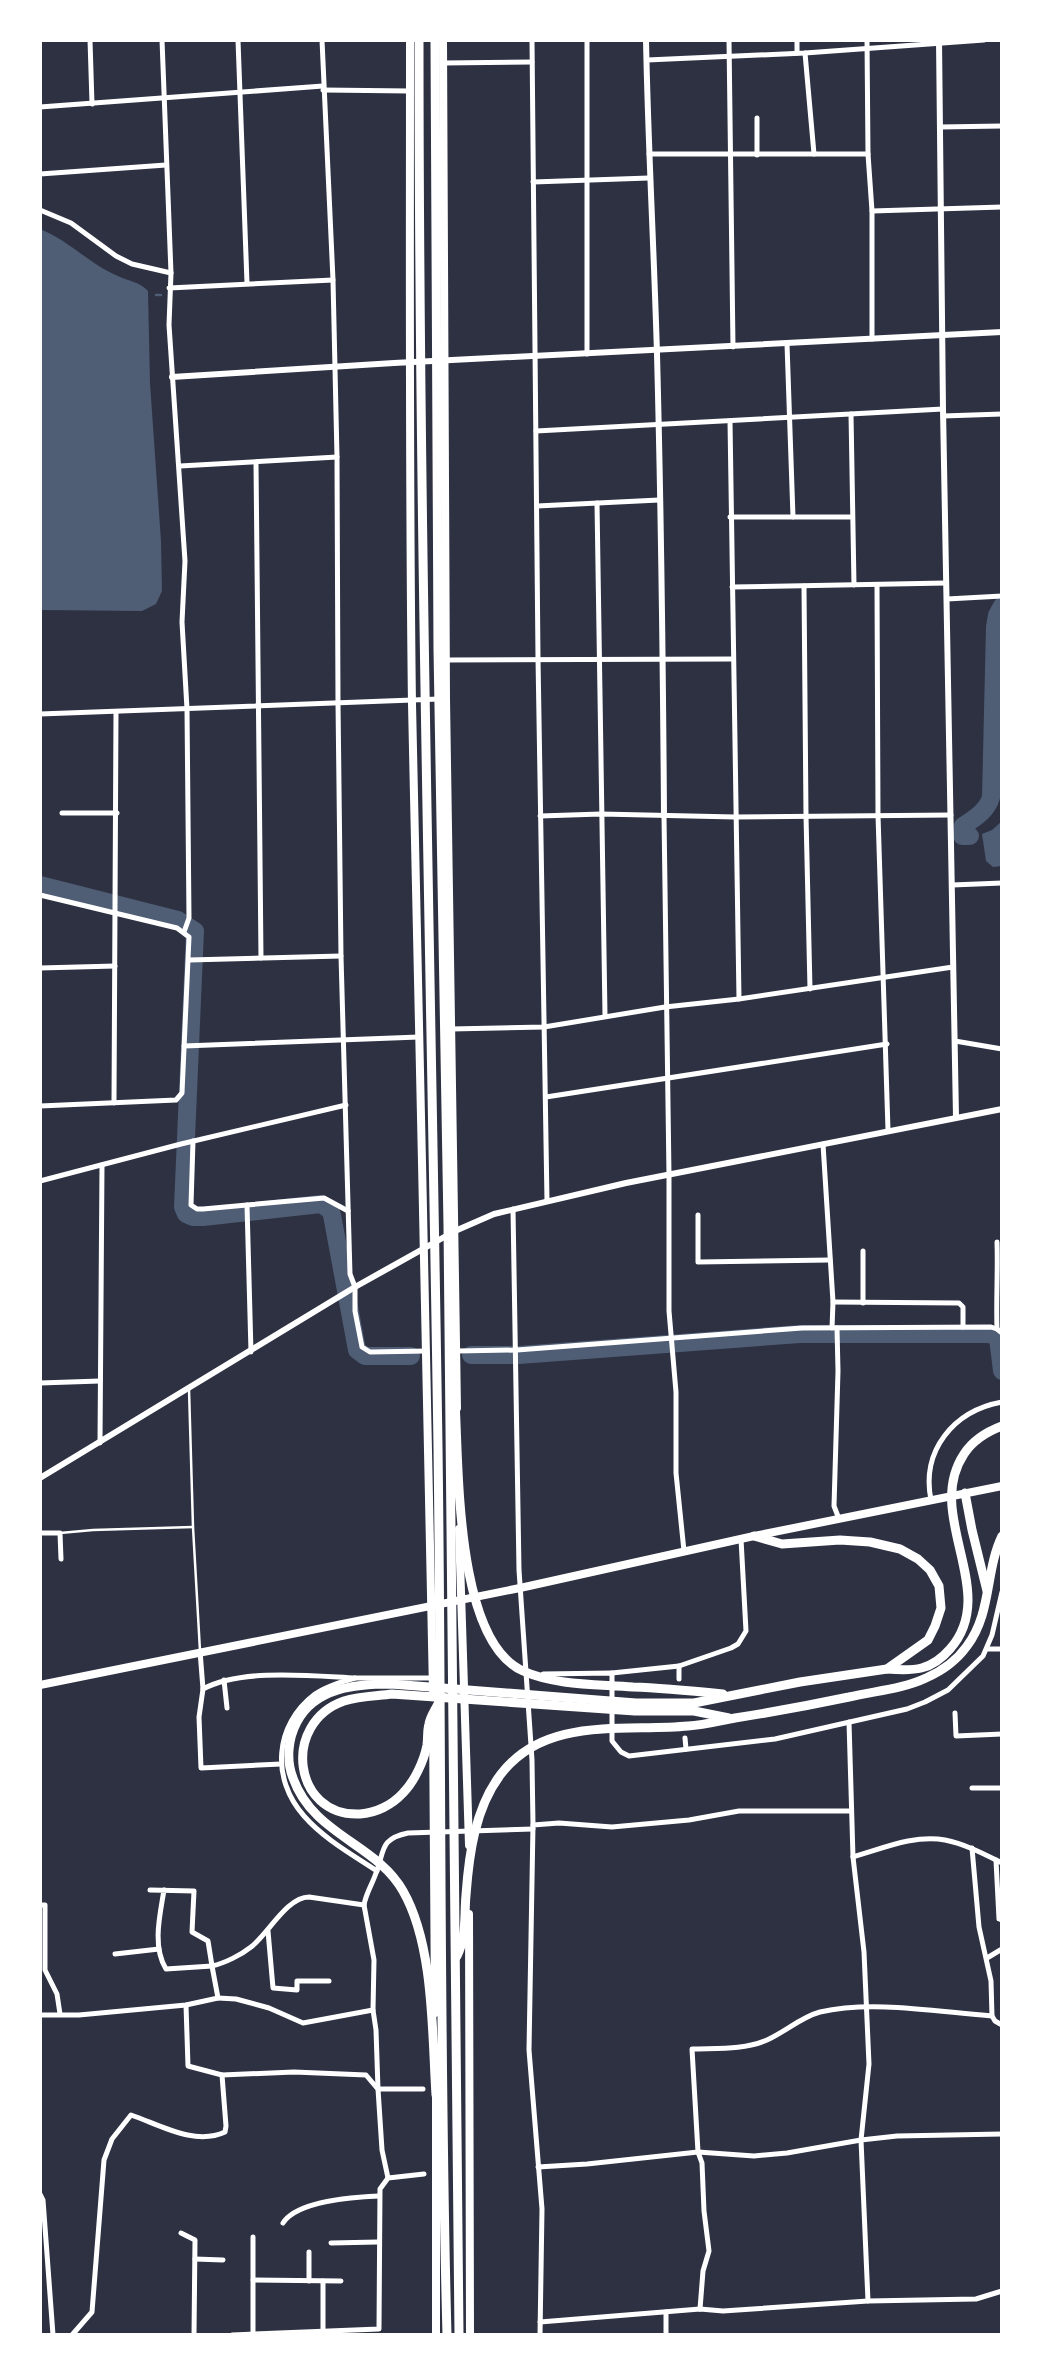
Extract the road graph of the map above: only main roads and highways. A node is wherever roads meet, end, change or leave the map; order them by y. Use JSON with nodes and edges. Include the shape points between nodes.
{"nodes":[{"id":1,"x":410,"y":40,"type":"edge"},
{"id":2,"x":419,"y":40,"type":"edge"},
{"id":3,"x":435,"y":40,"type":"edge"},
{"id":4,"x":443,"y":40,"type":"edge"},
{"id":5,"x":449,"y":1306,"type":"junction"},
{"id":6,"x":1002,"y":1426,"type":"edge"},
{"id":7,"x":1002,"y":1486,"type":"edge"},
{"id":8,"x":965,"y":1493,"type":"junction"},
{"id":9,"x":754,"y":1536,"type":"junction"},
{"id":10,"x":1002,"y":1536,"type":"edge"},
{"id":11,"x":989,"y":1595,"type":"junction"},
{"id":12,"x":461,"y":1600,"type":"junction"},
{"id":13,"x":432,"y":1606,"type":"junction"},
{"id":14,"x":887,"y":1670,"type":"junction"},
{"id":15,"x":40,"y":1685,"type":"edge"},
{"id":16,"x":732,"y":1695,"type":"junction"},
{"id":17,"x":439,"y":1702,"type":"junction"},
{"id":18,"x":636,"y":1707,"type":"junction"},
{"id":19,"x":734,"y":1718,"type":"junction"},
{"id":20,"x":455,"y":1961,"type":"junction"},
{"id":21,"x":443,"y":2177,"type":"junction"},
{"id":22,"x":436,"y":2335,"type":"edge"},
{"id":23,"x":447,"y":2335,"type":"edge"},
{"id":24,"x":459,"y":2335,"type":"edge"},
{"id":25,"x":470,"y":2335,"type":"edge"}],
"edges":[{"from":1,"to":13,"type":"main road","via":[[412,699]]},
{"from":2,"to":17,"type":"highway","via":[[419,344]]},
{"from":3,"to":5,"type":"highway","via":[[438,635]]},
{"from":4,"to":12,"type":"main road","via":[[446,699]]},
{"from":5,"to":16,"type":"highway","via":[[465,1544],[473,1593],[489,1636],[521,1670],[574,1683]]},
{"from":5,"to":20,"type":"highway"},
{"from":6,"to":14,"type":"highway","via":[[968,1448],[953,1478],[952,1518],[969,1600],[960,1636],[934,1663],[915,1671]]},
{"from":7,"to":8,"type":"main road"},
{"from":8,"to":9,"type":"main road"},
{"from":8,"to":11,"type":"highway"},
{"from":9,"to":12,"type":"main road"},
{"from":9,"to":14,"type":"highway","via":[[782,1544],[870,1542],[900,1549],[930,1570],[939,1586],[941,1608],[935,1626],[928,1640]]},
{"from":10,"to":11,"type":"highway"},
{"from":11,"to":19,"type":"highway","via":[[968,1646],[950,1665],[925,1679]]},
{"from":12,"to":13,"type":"main road"},
{"from":12,"to":25,"type":"main road","via":[[469,1831]]},
{"from":13,"to":15,"type":"main road"},
{"from":13,"to":22,"type":"main road"},
{"from":14,"to":16,"type":"highway"},
{"from":16,"to":18,"type":"highway"},
{"from":17,"to":18,"type":"highway","via":[[412,1782],[394,1801],[370,1813],[343,1813],[327,1807],[310,1788],[302,1767],[302,1746],[311,1726],[326,1710],[363,1697],[392,1694]]},
{"from":17,"to":21,"type":"highway"},
{"from":18,"to":19,"type":"highway"},
{"from":18,"to":21,"type":"highway","via":[[361,1684],[335,1690],[314,1702],[298,1720],[289,1742],[289,1767],[299,1794],[316,1815],[388,1869],[416,1917],[426,1965]]},
{"from":19,"to":20,"type":"highway","via":[[690,1726],[569,1732],[523,1753],[500,1776],[482,1807],[466,1893],[464,1942]]},
{"from":20,"to":24,"type":"highway"},
{"from":21,"to":23,"type":"highway"}]}
